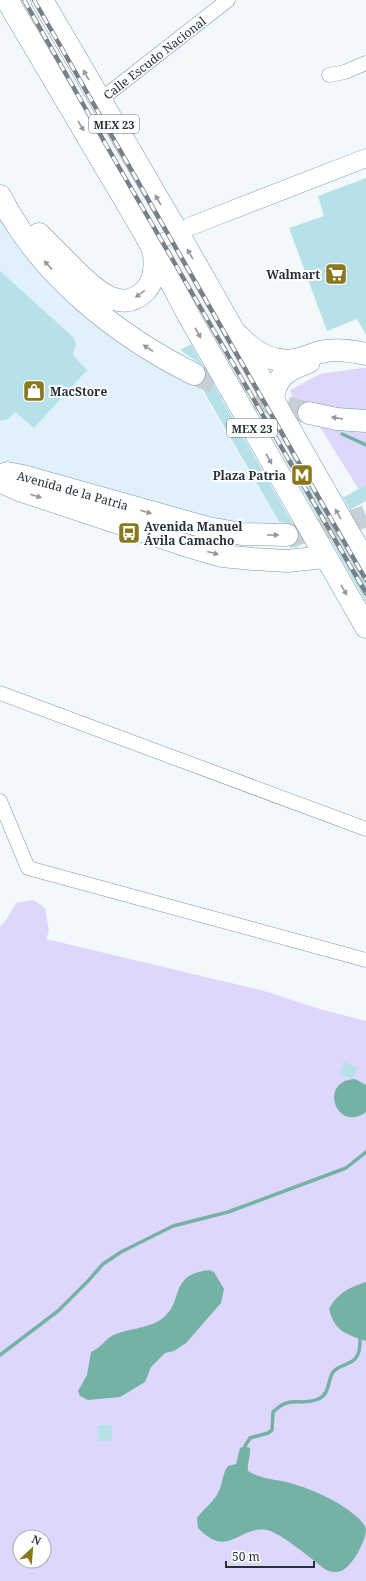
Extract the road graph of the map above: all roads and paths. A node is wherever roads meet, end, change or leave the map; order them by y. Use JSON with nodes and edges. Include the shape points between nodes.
{"nodes":[{"id":1,"x":7,"y":0,"type":"edge"},
{"id":2,"x":42,"y":0,"type":"edge"},
{"id":3,"x":228,"y":0,"type":"edge"},
{"id":4,"x":366,"y":63,"type":"edge"},
{"id":5,"x":329,"y":75,"type":"dead end"},
{"id":6,"x":100,"y":100,"type":"junction"},
{"id":7,"x":366,"y":158,"type":"edge"},
{"id":8,"x":0,"y":191,"type":"edge"},
{"id":9,"x":0,"y":196,"type":"edge"},
{"id":10,"x":184,"y":230,"type":"junction"},
{"id":11,"x":152,"y":246,"type":"junction"},
{"id":12,"x":234,"y":330,"type":"junction"},
{"id":13,"x":366,"y":354,"type":"edge"},
{"id":14,"x":366,"y":360,"type":"edge"},
{"id":15,"x":194,"y":374,"type":"tunnel mouth"},
{"id":16,"x":273,"y":402,"type":"junction"},
{"id":17,"x":309,"y":413,"type":"tunnel mouth"},
{"id":18,"x":366,"y":422,"type":"edge"},
{"id":19,"x":0,"y":472,"type":"edge"},
{"id":20,"x":0,"y":481,"type":"edge"},
{"id":21,"x":287,"y":535,"type":"tunnel mouth"},
{"id":22,"x":363,"y":551,"type":"edge"},
{"id":23,"x":325,"y":557,"type":"junction"},
{"id":24,"x":366,"y":627,"type":"edge"},
{"id":25,"x":0,"y":693,"type":"edge"},
{"id":26,"x":0,"y":801,"type":"edge"},
{"id":27,"x":366,"y":829,"type":"edge"},
{"id":28,"x":366,"y":960,"type":"edge"}],
"edges":[{"from":1,"to":11,"type":"main road","number":"MEX 23","one_way":true},
{"from":6,"to":2,"type":"main road","number":"MEX 23","one_way":true},
{"from":3,"to":6,"type":"street","name":"Calle Escudo Nacional"},
{"from":4,"to":5,"type":"street","via":[[345,72]]},
{"from":10,"to":6,"type":"main road","number":"MEX 23","one_way":true},
{"from":7,"to":10,"type":"street"},
{"from":11,"to":8,"type":"main road","one_way":true,"via":[[154,268],[147,289],[134,298],[112,298],[87,283]]},
{"from":15,"to":9,"type":"main road","one_way":true,"via":[[136,340],[90,307],[46,263],[24,236]]},
{"from":10,"to":11,"type":"street"},
{"from":12,"to":10,"type":"main road","number":"MEX 23","one_way":true},
{"from":11,"to":23,"type":"main road","number":"MEX 23","one_way":true,"via":[[196,330]]},
{"from":12,"to":13,"type":"main road","via":[[250,346],[265,356],[278,360],[292,360],[334,350]]},
{"from":12,"to":16,"type":"main road","number":"MEX 23"},
{"from":14,"to":16,"type":"main road","via":[[335,356],[301,365],[286,372],[278,381]]},
{"from":22,"to":16,"type":"main road","number":"MEX 23","one_way":true},
{"from":18,"to":17,"type":"main road","one_way":true},
{"from":19,"to":21,"type":"main road","name":"Avenida de la Patria","one_way":true,"via":[[23,476],[208,528],[242,534]]},
{"from":20,"to":23,"type":"main road","one_way":true,"via":[[19,490],[222,556],[287,561]]},
{"from":23,"to":24,"type":"main road","number":"MEX 23","one_way":true},
{"from":25,"to":27,"type":"street"},
{"from":26,"to":28,"type":"street","via":[[28,868]]}]}
